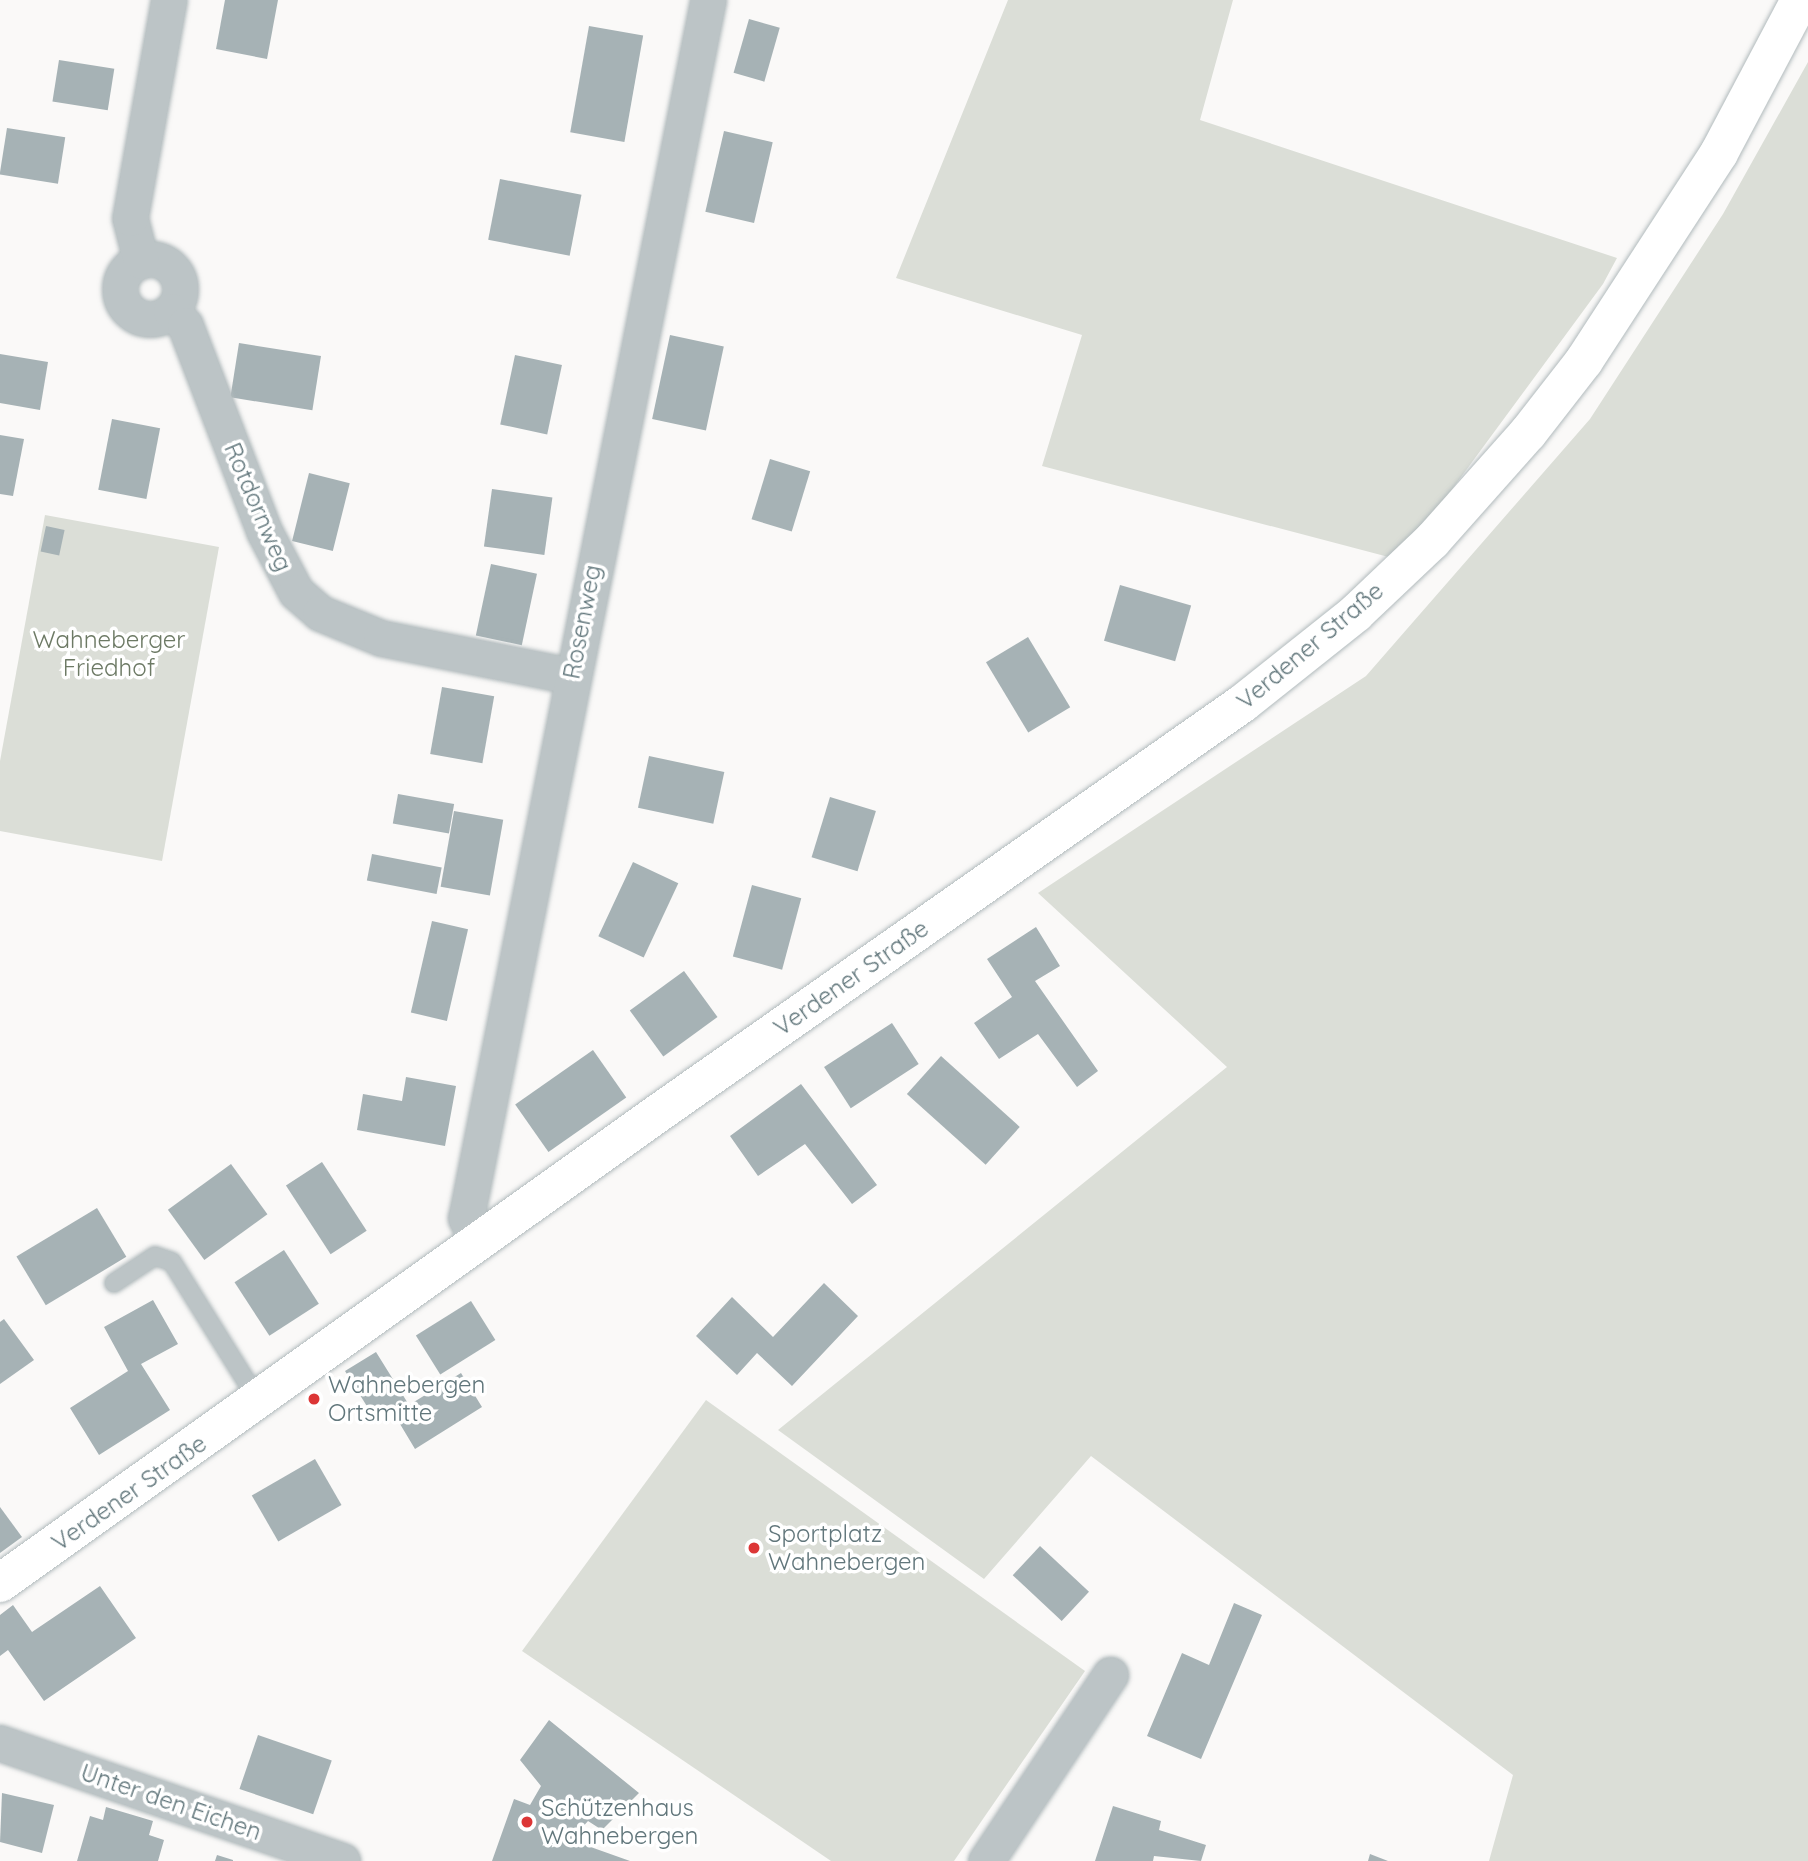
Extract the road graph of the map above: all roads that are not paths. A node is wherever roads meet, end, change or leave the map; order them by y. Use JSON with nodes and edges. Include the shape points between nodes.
{"nodes":[{"id":1,"x":169,"y":0,"type":"edge"},
{"id":2,"x":708,"y":0,"type":"edge"},
{"id":3,"x":1800,"y":0,"type":"edge"},
{"id":4,"x":571,"y":676,"type":"junction"},
{"id":5,"x":478,"y":1242,"type":"junction"},
{"id":6,"x":114,"y":1283,"type":"dead end"},
{"id":7,"x":259,"y":1402,"type":"junction"},
{"id":8,"x":0,"y":1583,"type":"edge"},
{"id":9,"x":1110,"y":1675,"type":"dead end"},
{"id":10,"x":0,"y":1743,"type":"edge"},
{"id":11,"x":342,"y":1861,"type":"edge"},
{"id":12,"x":986,"y":1861,"type":"edge"}],
"edges":[{"from":1,"to":4,"type":"street","name":"Rotdornweg","via":[[130,218],[141,261],[123,276],[122,299],[138,317],[149,319],[171,311],[186,325],[264,531],[296,592],[320,613],[381,638]]},
{"from":2,"to":4,"type":"street","name":"Rosenweg"},
{"from":3,"to":5,"type":"street","name":"Verdener Straße","via":[[1719,153],[1632,293],[1528,433],[1432,541],[1356,613],[1244,703]]},
{"from":4,"to":5,"type":"street","name":"Rosenweg","via":[[466,1218]]},
{"from":5,"to":7,"type":"street","name":"Verdener Straße"},
{"from":6,"to":7,"type":"lane","via":[[155,1256],[173,1262]]},
{"from":7,"to":8,"type":"street","name":"Verdener Straße"},
{"from":9,"to":12,"type":"street"},
{"from":10,"to":11,"type":"street","name":"Unter den Eichen"}]}
